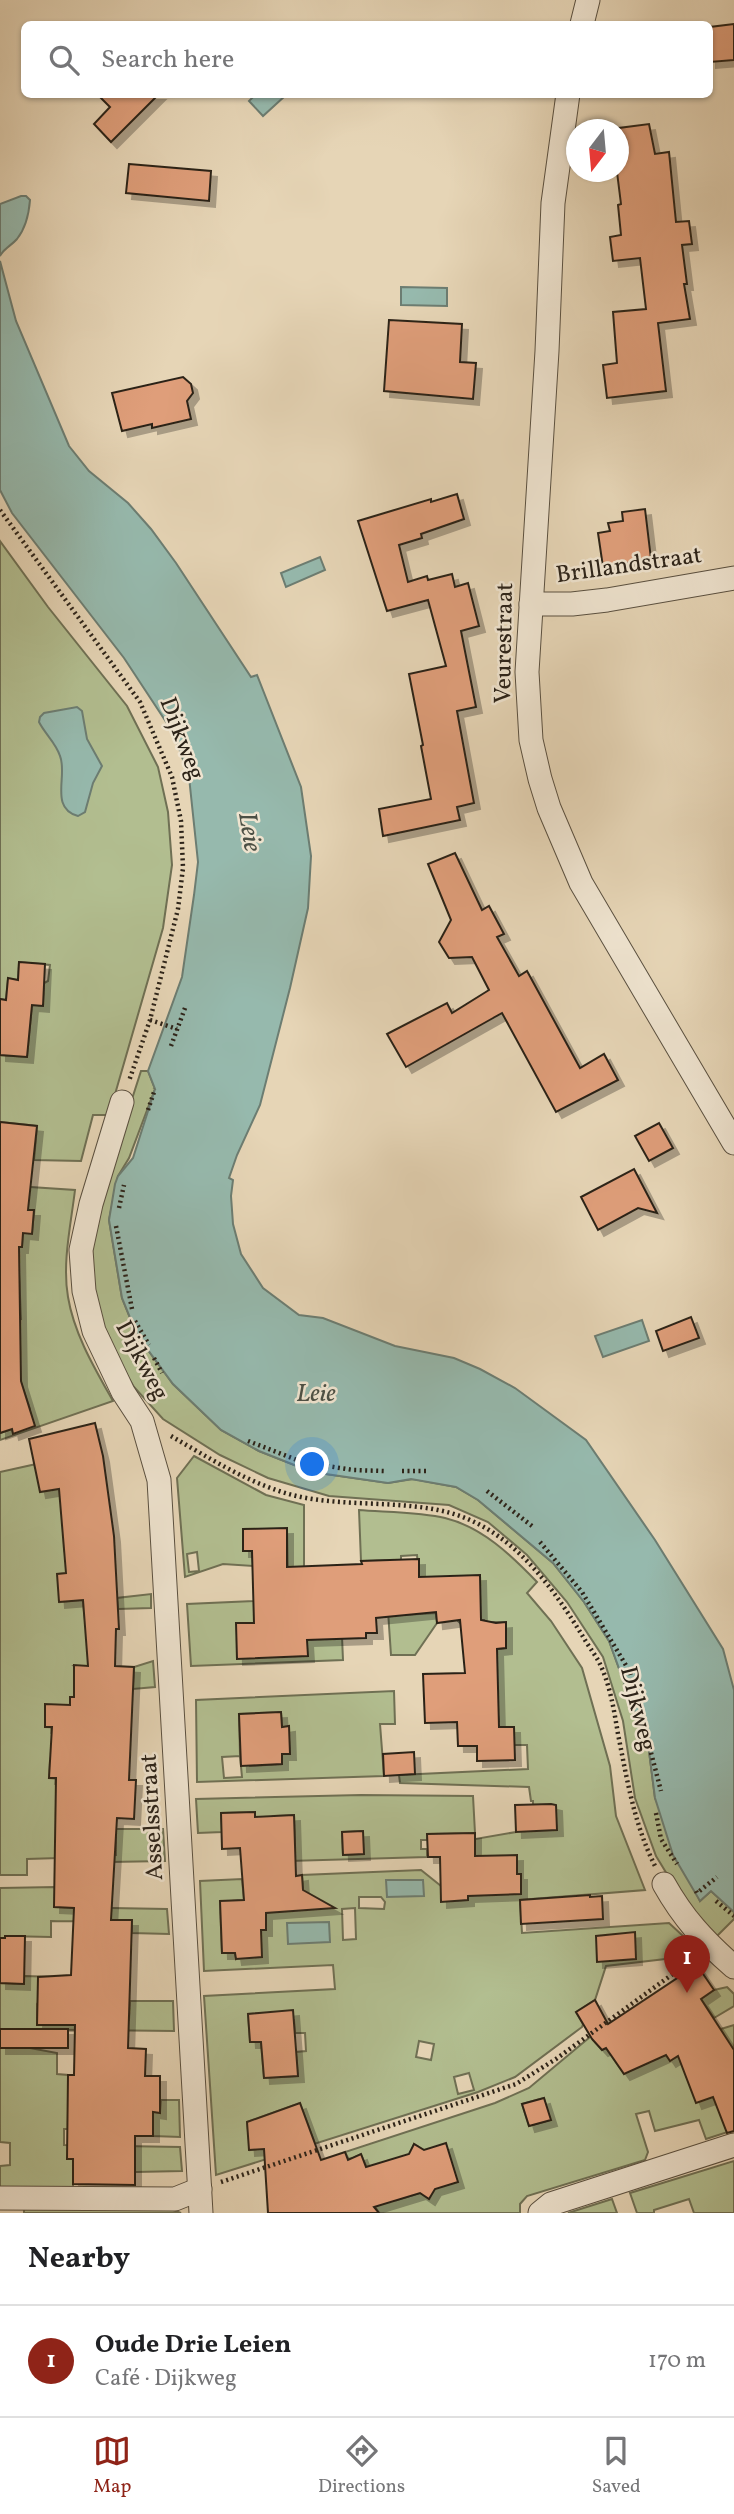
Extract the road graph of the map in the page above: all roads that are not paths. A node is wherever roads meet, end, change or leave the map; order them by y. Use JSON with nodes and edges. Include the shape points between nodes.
{"nodes":[{"id":1,"x":588,"y":0,"type":"edge"},
{"id":2,"x":583,"y":21,"type":"edge"},
{"id":3,"x":567,"y":98,"type":"edge"},
{"id":4,"x":734,"y":578,"type":"edge"},
{"id":5,"x":531,"y":604,"type":"junction"},
{"id":6,"x":122,"y":1102,"type":"road end"},
{"id":7,"x":734,"y":1143,"type":"edge"},
{"id":8,"x":142,"y":1421,"type":"joint"},
{"id":9,"x":673,"y":1878,"type":"road end"},
{"id":10,"x":734,"y":1967,"type":"edge"},
{"id":11,"x":734,"y":2145,"type":"edge"},
{"id":12,"x":200,"y":2189,"type":"junction"},
{"id":13,"x":0,"y":2197,"type":"edge"},
{"id":14,"x":201,"y":2213,"type":"edge"},
{"id":15,"x":540,"y":2213,"type":"edge"}],
"edges":[{"from":1,"to":2,"type":"street"},
{"from":3,"to":5,"type":"street","name":"Veurestraat","via":[[553,203]]},
{"from":4,"to":5,"type":"street","name":"Brillandstraat","via":[[607,600]]},
{"from":5,"to":7,"type":"street","name":"Veurestraat","via":[[527,672],[531,740],[554,821],[581,883]]},
{"from":6,"to":8,"type":"street","name":"Dijkweg","via":[[81,1250],[84,1291],[94,1331]]},
{"from":8,"to":12,"type":"street","name":"Asselsstraat","via":[[159,1480]]},
{"from":9,"to":10,"type":"street","via":[[680,1913]]},
{"from":11,"to":15,"type":"street","via":[[551,2204]]},
{"from":12,"to":13,"type":"street","via":[[175,2199]]},
{"from":12,"to":14,"type":"street","name":"Asselsstraat"}]}
